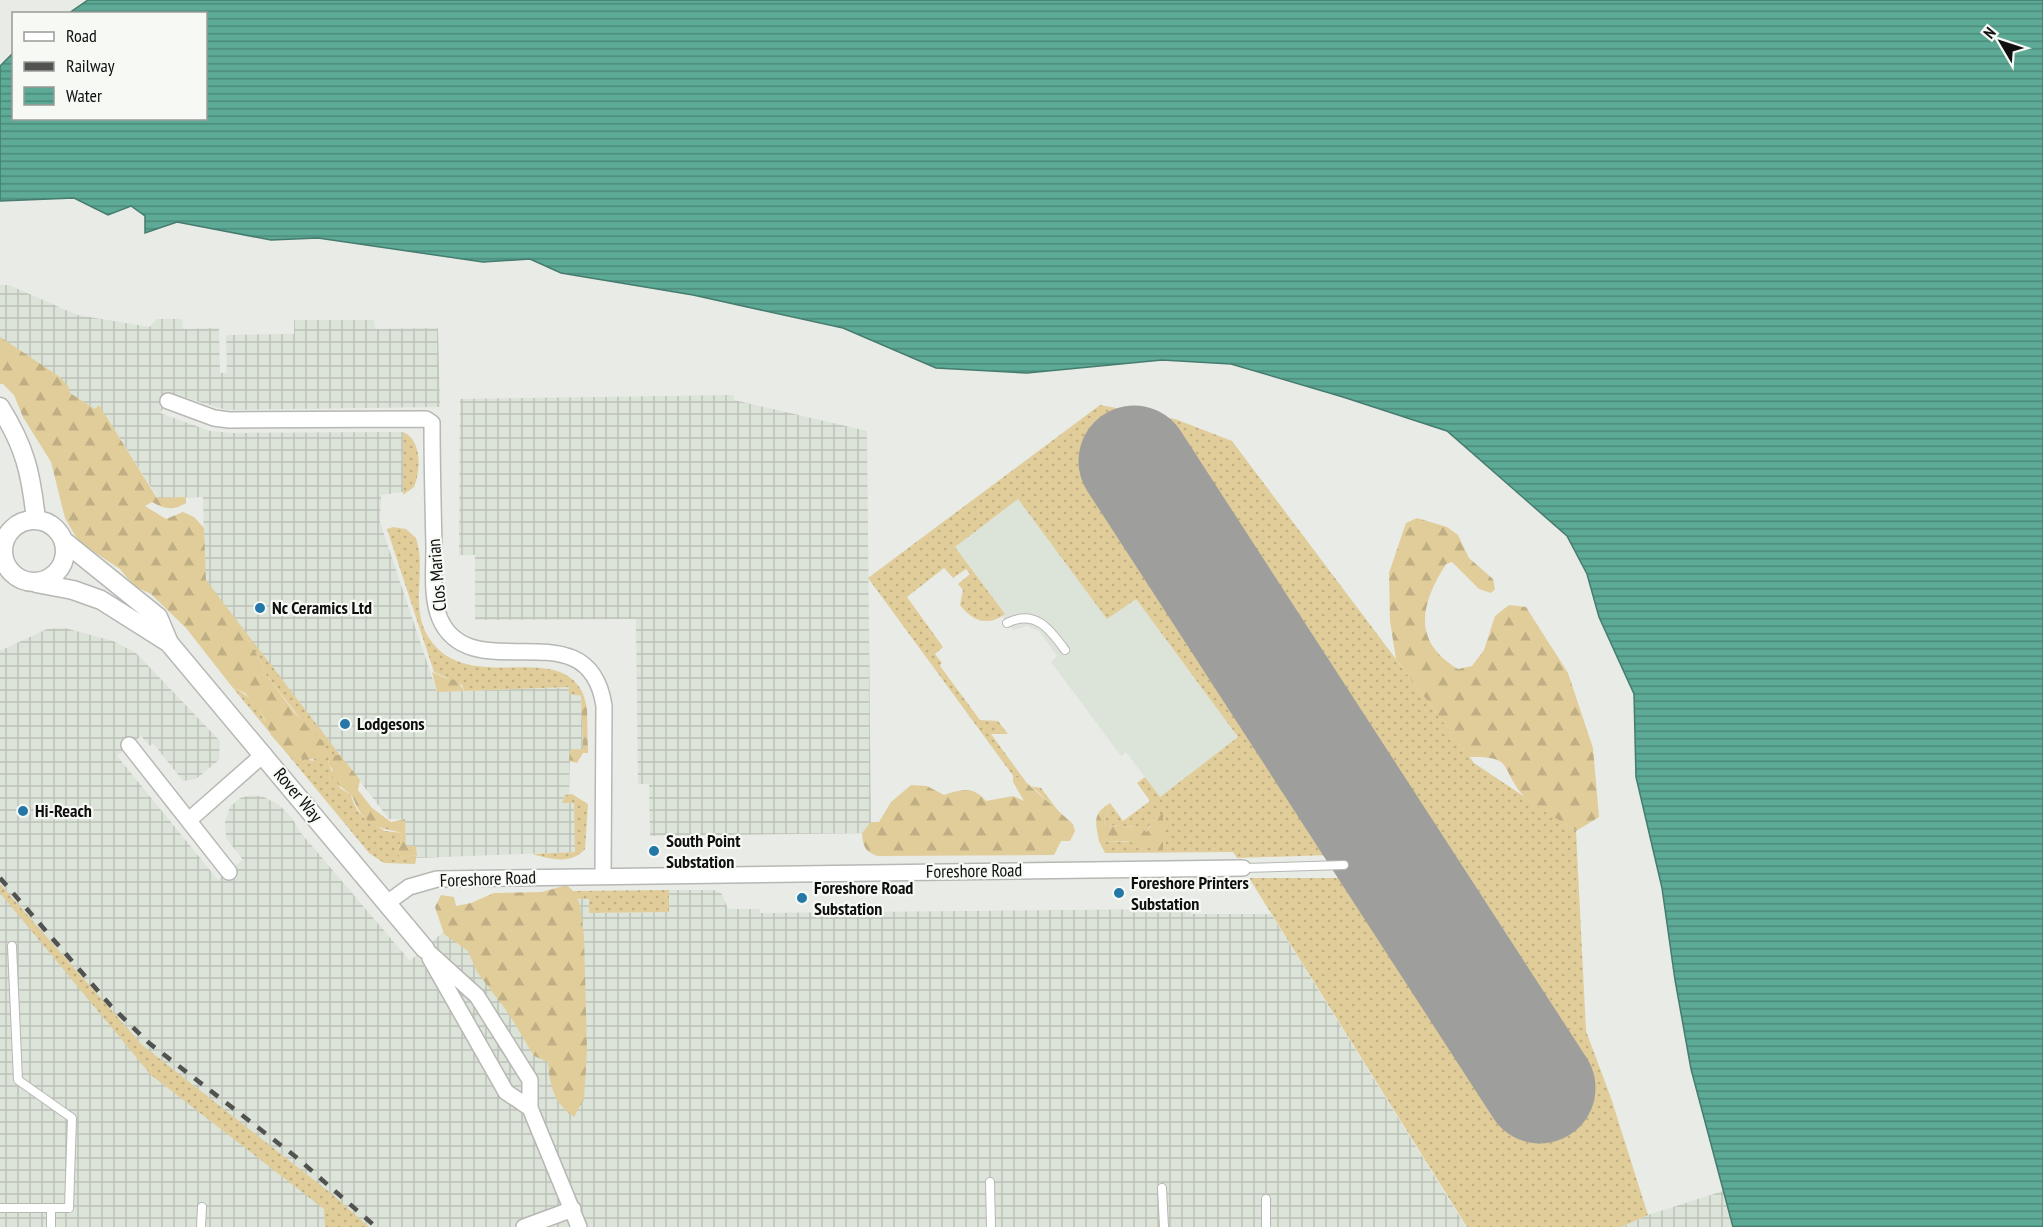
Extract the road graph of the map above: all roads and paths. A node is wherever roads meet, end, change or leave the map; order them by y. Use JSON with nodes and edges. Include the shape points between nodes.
{"nodes":[{"id":1,"x":168,"y":401,"type":"dead end"},
{"id":2,"x":0,"y":407,"type":"edge"},
{"id":3,"x":36,"y":520,"type":"junction"},
{"id":4,"x":65,"y":542,"type":"junction"},
{"id":5,"x":5,"y":573,"type":"edge"},
{"id":6,"x":34,"y":583,"type":"junction"},
{"id":7,"x":1007,"y":623,"type":"dead end"},
{"id":8,"x":169,"y":643,"type":"junction"},
{"id":9,"x":1065,"y":650,"type":"dead end"},
{"id":10,"x":129,"y":746,"type":"dead end"},
{"id":11,"x":264,"y":754,"type":"junction"},
{"id":12,"x":189,"y":820,"type":"junction"},
{"id":13,"x":1344,"y":865,"type":"dead end"},
{"id":14,"x":1243,"y":868,"type":"joint"},
{"id":15,"x":229,"y":872,"type":"dead end"},
{"id":16,"x":603,"y":876,"type":"junction"},
{"id":17,"x":387,"y":903,"type":"junction"},
{"id":18,"x":12,"y":946,"type":"dead end"},
{"id":19,"x":425,"y":949,"type":"junction"},
{"id":20,"x":530,"y":1108,"type":"junction"},
{"id":21,"x":990,"y":1182,"type":"dead end"},
{"id":22,"x":1162,"y":1188,"type":"dead end"},
{"id":23,"x":1266,"y":1199,"type":"dead end"},
{"id":24,"x":201,"y":1207,"type":"dead end"},
{"id":25,"x":0,"y":1208,"type":"edge"},
{"id":26,"x":51,"y":1208,"type":"junction"},
{"id":27,"x":573,"y":1209,"type":"junction"},
{"id":28,"x":51,"y":1227,"type":"edge"},
{"id":29,"x":201,"y":1227,"type":"edge"},
{"id":30,"x":524,"y":1227,"type":"edge"},
{"id":31,"x":579,"y":1227,"type":"edge"},
{"id":32,"x":991,"y":1227,"type":"edge"},
{"id":33,"x":1164,"y":1227,"type":"edge"},
{"id":34,"x":1266,"y":1227,"type":"edge"}],
"edges":[{"from":1,"to":16,"type":"street","name":"Clos Marian","via":[[229,420],[426,419],[432,423],[435,599],[446,629],[462,643],[480,650],[568,655],[586,666],[599,683],[604,706]]},
{"from":2,"to":3,"type":"street","via":[[12,425],[30,470]]},
{"from":3,"to":4,"type":"street","via":[[54,526]]},
{"from":3,"to":5,"type":"street","via":[[16,525],[9,532],[3,551]]},
{"from":4,"to":6,"type":"street","via":[[60,570],[53,577]]},
{"from":4,"to":8,"type":"street","name":"Rover Way","via":[[158,617]]},
{"from":5,"to":6,"type":"street"},
{"from":6,"to":8,"type":"street","name":"Rover Way","via":[[101,600]]},
{"from":7,"to":9,"type":"lane","via":[[1026,617],[1045,624]]},
{"from":8,"to":11,"type":"street","name":"Rover Way"},
{"from":10,"to":12,"type":"street"},
{"from":11,"to":12,"type":"street"},
{"from":11,"to":17,"type":"street","name":"Rover Way"},
{"from":12,"to":15,"type":"street"},
{"from":13,"to":14,"type":"lane"},
{"from":14,"to":16,"type":"street","name":"Foreshore Road"},
{"from":16,"to":17,"type":"street","name":"Foreshore Road","via":[[437,879],[409,887]]},
{"from":17,"to":19,"type":"street","name":"Rover Way"},
{"from":18,"to":26,"type":"lane","via":[[18,1080],[72,1118],[69,1208]]},
{"from":19,"to":20,"type":"street","via":[[506,1092]]},
{"from":19,"to":20,"type":"street","via":[[477,996],[498,1026],[530,1080]]},
{"from":20,"to":27,"type":"street"},
{"from":21,"to":32,"type":"lane"},
{"from":22,"to":33,"type":"lane"},
{"from":23,"to":34,"type":"lane"},
{"from":24,"to":29,"type":"lane"},
{"from":25,"to":26,"type":"lane"},
{"from":26,"to":28,"type":"lane"},
{"from":27,"to":30,"type":"street"},
{"from":27,"to":31,"type":"street"}]}
